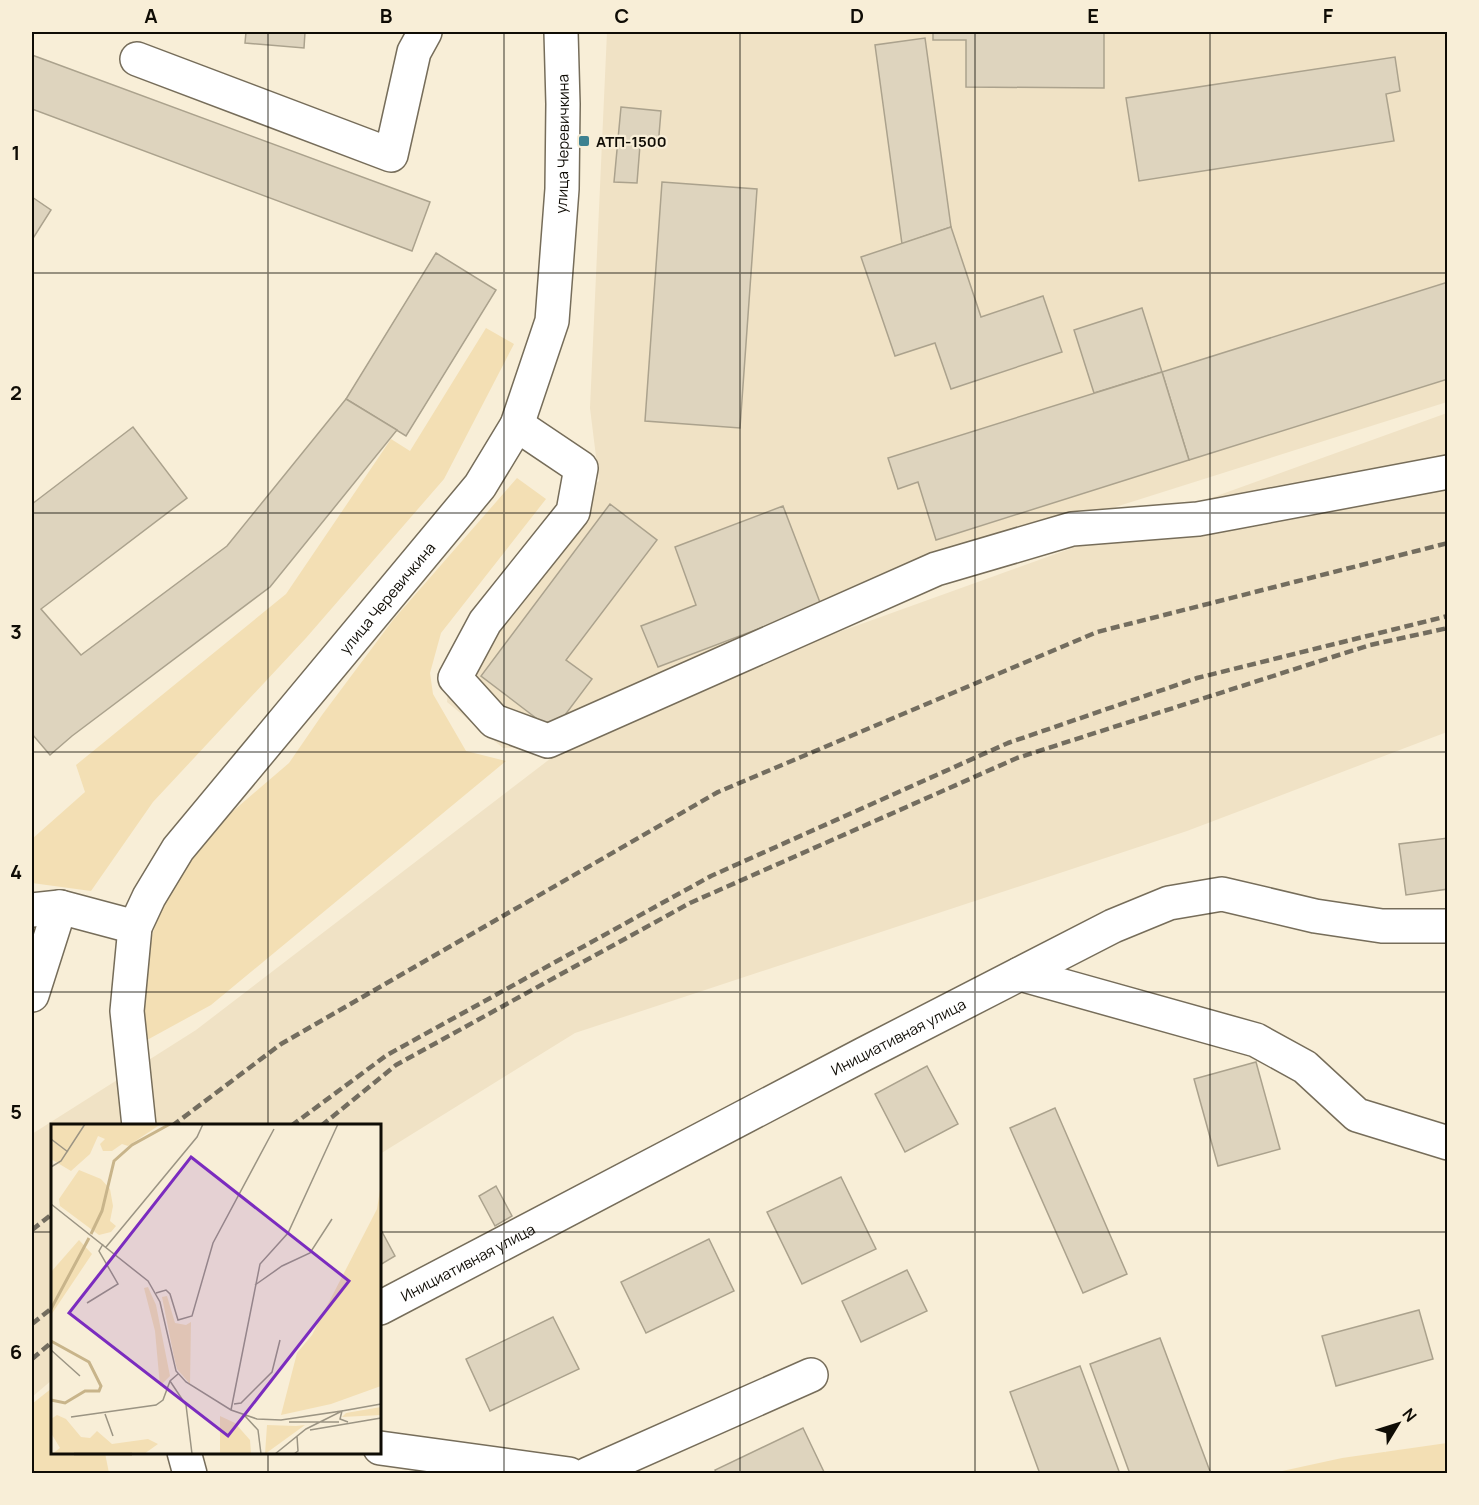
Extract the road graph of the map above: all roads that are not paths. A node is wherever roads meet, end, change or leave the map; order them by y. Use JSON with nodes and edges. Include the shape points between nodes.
{"nodes":[{"id":1,"x":425,"y":32,"type":"edge"},
{"id":2,"x":561,"y":32,"type":"edge"},
{"id":3,"x":137,"y":58,"type":"dead end"},
{"id":4,"x":517,"y":425,"type":"junction"},
{"id":5,"x":1448,"y":472,"type":"edge"},
{"id":6,"x":46,"y":909,"type":"edge"},
{"id":7,"x":1448,"y":926,"type":"edge"},
{"id":8,"x":135,"y":927,"type":"junction"},
{"id":9,"x":1020,"y":974,"type":"junction"},
{"id":10,"x":32,"y":995,"type":"edge"},
{"id":11,"x":139,"y":1124,"type":"edge"},
{"id":12,"x":1448,"y":1143,"type":"edge"},
{"id":13,"x":381,"y":1307,"type":"edge"},
{"id":14,"x":811,"y":1375,"type":"dead end"},
{"id":15,"x":381,"y":1448,"type":"edge"},
{"id":16,"x":185,"y":1454,"type":"edge"},
{"id":17,"x":190,"y":1473,"type":"edge"},
{"id":18,"x":568,"y":1473,"type":"edge"},
{"id":19,"x":588,"y":1473,"type":"edge"}],
"edges":[{"from":1,"to":3,"type":"street","via":[[414,52],[391,155]]},
{"from":2,"to":4,"type":"street","name":"улица Черевичкина","via":[[562,189],[552,321]]},
{"from":4,"to":5,"type":"street","via":[[581,468],[573,512],[484,622],[455,678],[494,722],[548,741],[936,569],[1072,529],[1198,519]]},
{"from":4,"to":8,"type":"street","name":"улица Черевичкина","via":[[480,486],[178,849]]},
{"from":6,"to":8,"type":"street"},
{"from":6,"to":10,"type":"street"},
{"from":7,"to":9,"type":"street","name":"Инициативная улица","via":[[1382,926],[1315,916],[1222,894],[1169,903],[1113,926]]},
{"from":8,"to":11,"type":"street","name":"улица Черевичкина","via":[[127,1011]]},
{"from":9,"to":12,"type":"street","via":[[1256,1040],[1305,1067],[1357,1115]]},
{"from":9,"to":13,"type":"street","name":"Инициативная улица"},
{"from":14,"to":19,"type":"street"},
{"from":15,"to":18,"type":"street"},
{"from":16,"to":17,"type":"street"}]}
